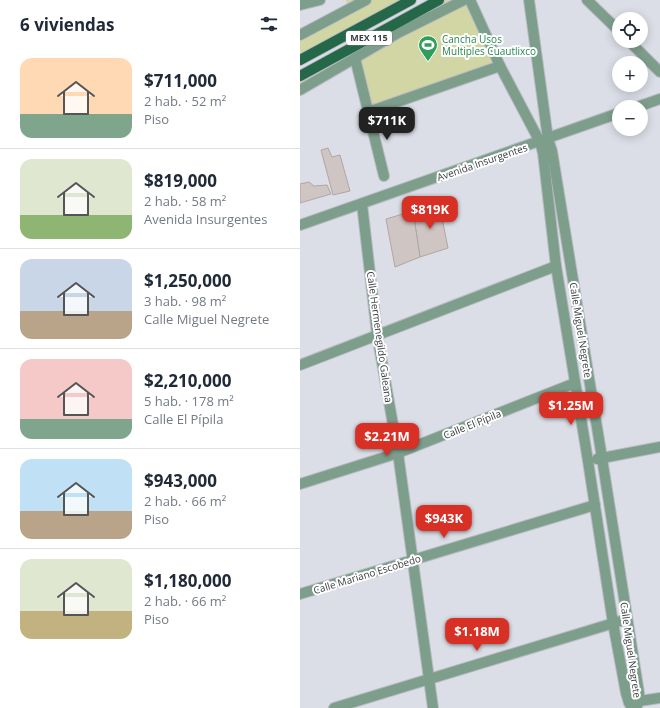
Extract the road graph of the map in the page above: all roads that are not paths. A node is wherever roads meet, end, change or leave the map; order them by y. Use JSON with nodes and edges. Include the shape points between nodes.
{"nodes":[{"id":1,"x":320,"y":0,"type":"edge"},
{"id":2,"x":366,"y":0,"type":"edge"},
{"id":3,"x":411,"y":0,"type":"edge"},
{"id":4,"x":439,"y":0,"type":"edge"},
{"id":5,"x":464,"y":0,"type":"edge"},
{"id":6,"x":470,"y":0,"type":"edge"},
{"id":7,"x":529,"y":0,"type":"edge"},
{"id":8,"x":587,"y":0,"type":"edge"},
{"id":9,"x":347,"y":4,"type":"edge"},
{"id":10,"x":300,"y":5,"type":"edge"},
{"id":11,"x":612,"y":24,"type":"edge"},
{"id":12,"x":300,"y":35,"type":"edge"},
{"id":13,"x":636,"y":48,"type":"edge"},
{"id":14,"x":355,"y":58,"type":"junction"},
{"id":15,"x":300,"y":60,"type":"edge"},
{"id":16,"x":500,"y":66,"type":"junction"},
{"id":17,"x":660,"y":72,"type":"edge"},
{"id":18,"x":300,"y":76,"type":"edge"},
{"id":19,"x":300,"y":90,"type":"edge"},
{"id":20,"x":660,"y":99,"type":"edge"},
{"id":21,"x":648,"y":103,"type":"edge"},
{"id":22,"x":368,"y":112,"type":"junction"},
{"id":23,"x":612,"y":116,"type":"edge"},
{"id":24,"x":544,"y":140,"type":"junction"},
{"id":25,"x":384,"y":176,"type":"dead end"},
{"id":26,"x":362,"y":204,"type":"junction"},
{"id":27,"x":300,"y":225,"type":"edge"},
{"id":28,"x":556,"y":266,"type":"junction"},
{"id":29,"x":377,"y":334,"type":"junction"},
{"id":30,"x":300,"y":365,"type":"edge"},
{"id":31,"x":574,"y":383,"type":"junction"},
{"id":32,"x":660,"y":447,"type":"edge"},
{"id":33,"x":398,"y":453,"type":"junction"},
{"id":34,"x":602,"y":458,"type":"junction"},
{"id":35,"x":588,"y":461,"type":"junction"},
{"id":36,"x":300,"y":484,"type":"edge"},
{"id":37,"x":595,"y":505,"type":"junction"},
{"id":38,"x":413,"y":560,"type":"junction"},
{"id":39,"x":300,"y":594,"type":"edge"},
{"id":40,"x":627,"y":619,"type":"junction"},
{"id":41,"x":613,"y":623,"type":"junction"},
{"id":42,"x":430,"y":678,"type":"junction"},
{"id":43,"x":660,"y":698,"type":"edge"},
{"id":44,"x":634,"y":705,"type":"edge"},
{"id":45,"x":334,"y":708,"type":"edge"},
{"id":46,"x":433,"y":708,"type":"edge"}],
"edges":[{"from":1,"to":10,"type":"street"},
{"from":2,"to":9,"type":"street"},
{"from":3,"to":15,"type":"main road","number":"MEX 115"},
{"from":4,"to":18,"type":"main road","number":"MEX 115"},
{"from":5,"to":14,"type":"street"},
{"from":6,"to":16,"type":"street"},
{"from":7,"to":24,"type":"street","name":"Calle Miguel Negrete"},
{"from":8,"to":11,"type":"street"},
{"from":9,"to":12,"type":"street"},
{"from":13,"to":17,"type":"street"},
{"from":14,"to":19,"type":"street"},
{"from":14,"to":22,"type":"street"},
{"from":16,"to":22,"type":"street"},
{"from":16,"to":24,"type":"street"},
{"from":20,"to":21,"type":"street"},
{"from":22,"to":25,"type":"street"},
{"from":23,"to":24,"type":"street","name":"Avenida Insurgentes"},
{"from":24,"to":26,"type":"street","name":"Avenida Insurgentes"},
{"from":24,"to":28,"type":"street","name":"Calle Miguel Negrete","via":[[543,153]]},
{"from":24,"to":34,"type":"street","name":"Calle Miguel Negrete","via":[[552,151]]},
{"from":26,"to":27,"type":"street","name":"Avenida Insurgentes"},
{"from":26,"to":29,"type":"street","name":"Calle Hermenegildo Galeana"},
{"from":28,"to":29,"type":"street"},
{"from":28,"to":31,"type":"street","name":"Calle Miguel Negrete"},
{"from":29,"to":30,"type":"street"},
{"from":29,"to":33,"type":"street","name":"Calle Hermenegildo Galeana"},
{"from":31,"to":33,"type":"street","name":"Calle El Pípila"},
{"from":31,"to":35,"type":"street","name":"Calle Miguel Negrete"},
{"from":32,"to":34,"type":"street"},
{"from":33,"to":36,"type":"street","name":"Calle El Pípila"},
{"from":33,"to":38,"type":"street","name":"Calle Hermenegildo Galeana"},
{"from":34,"to":35,"type":"street"},
{"from":34,"to":40,"type":"street","name":"Calle Miguel Negrete"},
{"from":35,"to":37,"type":"street","name":"Calle Miguel Negrete"},
{"from":37,"to":38,"type":"street","name":"Calle Mariano Escobedo"},
{"from":37,"to":41,"type":"street","name":"Calle Miguel Negrete"},
{"from":38,"to":39,"type":"street","name":"Calle Mariano Escobedo"},
{"from":38,"to":42,"type":"street","name":"Calle Hermenegildo Galeana"},
{"from":40,"to":41,"type":"street"},
{"from":40,"to":44,"type":"street","name":"Calle Miguel Negrete"},
{"from":41,"to":42,"type":"street"},
{"from":41,"to":44,"type":"street","name":"Calle Miguel Negrete"},
{"from":42,"to":45,"type":"street"},
{"from":42,"to":46,"type":"street","name":"Calle Hermenegildo Galeana"},
{"from":43,"to":44,"type":"street"}]}
